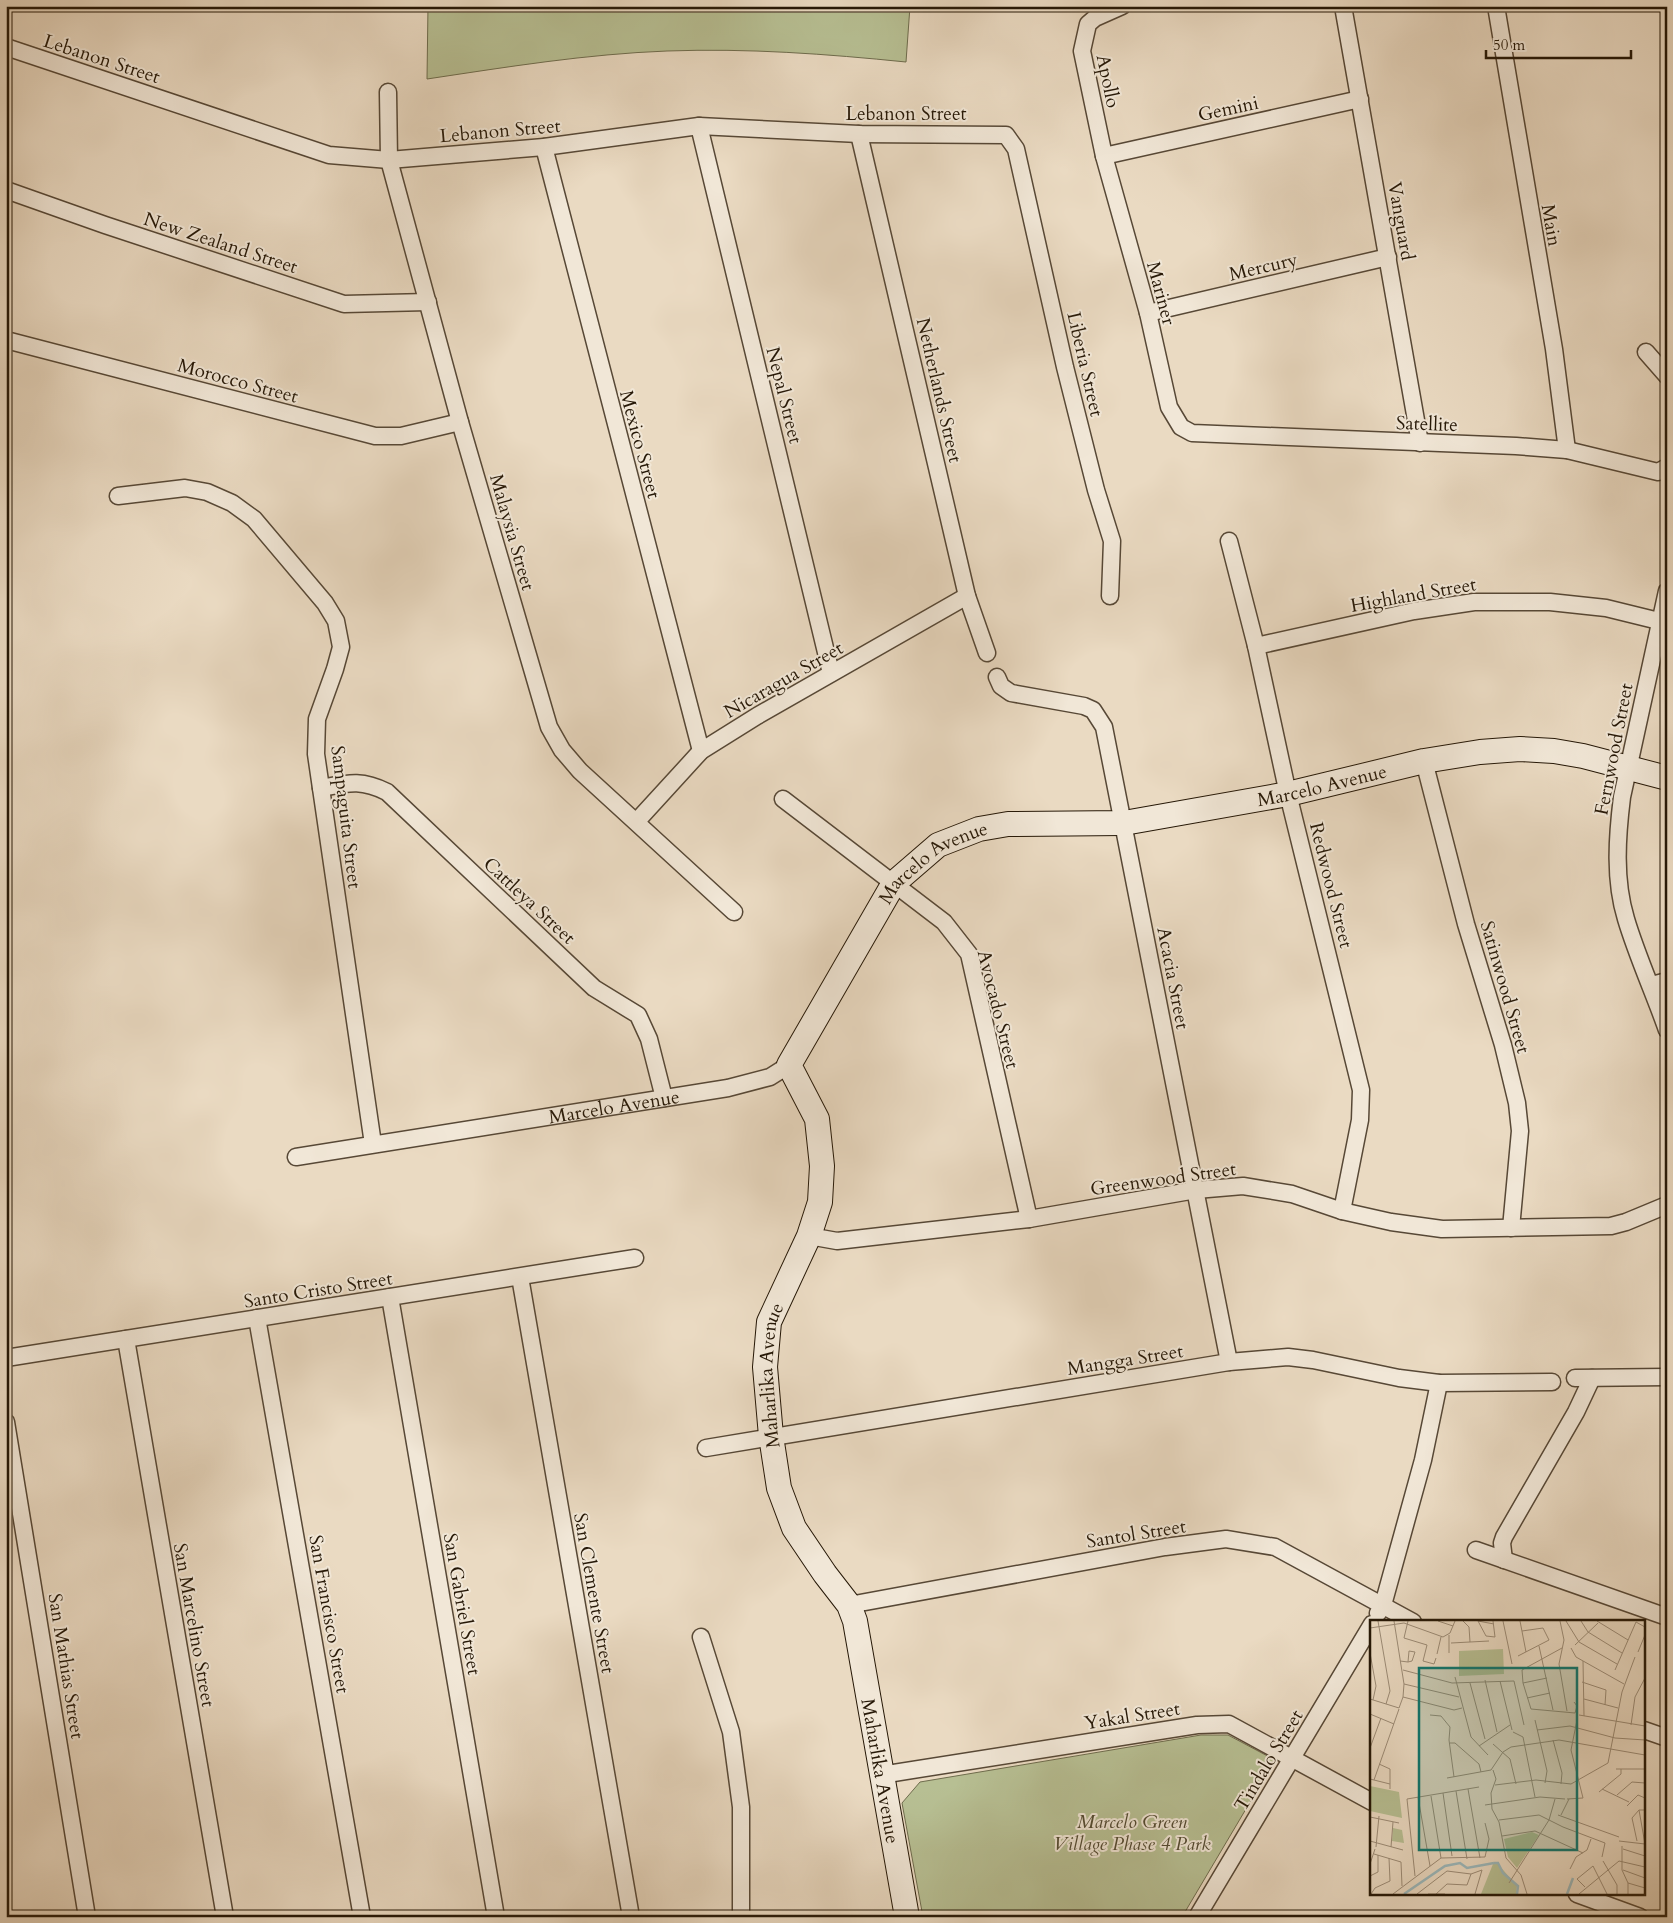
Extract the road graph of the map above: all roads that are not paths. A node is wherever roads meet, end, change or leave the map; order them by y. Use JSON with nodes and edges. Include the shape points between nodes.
{"nodes":[{"id":1,"x":1122,"y":6,"type":"edge"},
{"id":2,"x":1343,"y":6,"type":"edge"},
{"id":3,"x":1496,"y":6,"type":"edge"},
{"id":4,"x":6,"y":47,"type":"edge"},
{"id":5,"x":388,"y":92,"type":"dead end"},
{"id":6,"x":1360,"y":99,"type":"junction"},
{"id":7,"x":699,"y":126,"type":"junction"},
{"id":8,"x":859,"y":134,"type":"junction"},
{"id":9,"x":1012,"y":141,"type":"joint"},
{"id":10,"x":544,"y":147,"type":"junction"},
{"id":11,"x":1104,"y":156,"type":"junction"},
{"id":12,"x":389,"y":160,"type":"junction"},
{"id":13,"x":6,"y":190,"type":"edge"},
{"id":14,"x":1388,"y":257,"type":"junction"},
{"id":15,"x":428,"y":302,"type":"junction"},
{"id":16,"x":1148,"y":314,"type":"junction"},
{"id":17,"x":6,"y":340,"type":"edge"},
{"id":18,"x":1646,"y":352,"type":"dead end"},
{"id":19,"x":1667,"y":376,"type":"edge"},
{"id":20,"x":460,"y":422,"type":"junction"},
{"id":21,"x":1192,"y":433,"type":"joint"},
{"id":22,"x":1420,"y":443,"type":"junction"},
{"id":23,"x":1567,"y":450,"type":"junction"},
{"id":24,"x":1662,"y":470,"type":"edge"},
{"id":25,"x":118,"y":496,"type":"dead end"},
{"id":26,"x":1229,"y":541,"type":"dead end"},
{"id":27,"x":1667,"y":590,"type":"edge"},
{"id":28,"x":968,"y":596,"type":"junction"},
{"id":29,"x":1110,"y":596,"type":"dead end"},
{"id":30,"x":1664,"y":622,"type":"edge"},
{"id":31,"x":1256,"y":646,"type":"junction"},
{"id":32,"x":987,"y":653,"type":"dead end"},
{"id":33,"x":831,"y":673,"type":"junction"},
{"id":34,"x":997,"y":677,"type":"dead end"},
{"id":35,"x":701,"y":751,"type":"junction"},
{"id":36,"x":1424,"y":761,"type":"junction"},
{"id":37,"x":1628,"y":767,"type":"junction"},
{"id":38,"x":1667,"y":778,"type":"edge"},
{"id":39,"x":321,"y":788,"type":"junction"},
{"id":40,"x":1288,"y":794,"type":"junction"},
{"id":41,"x":784,"y":799,"type":"dead end"},
{"id":42,"x":637,"y":821,"type":"junction"},
{"id":43,"x":1124,"y":824,"type":"junction"},
{"id":44,"x":894,"y":883,"type":"junction"},
{"id":45,"x":734,"y":912,"type":"dead end"},
{"id":46,"x":1659,"y":983,"type":"edge"},
{"id":47,"x":1667,"y":1030,"type":"edge"},
{"id":48,"x":789,"y":1065,"type":"junction"},
{"id":49,"x":664,"y":1098,"type":"junction"},
{"id":50,"x":373,"y":1144,"type":"junction"},
{"id":51,"x":296,"y":1157,"type":"dead end"},
{"id":52,"x":1196,"y":1190,"type":"junction"},
{"id":53,"x":1667,"y":1204,"type":"edge"},
{"id":54,"x":1342,"y":1211,"type":"junction"},
{"id":55,"x":1029,"y":1220,"type":"junction"},
{"id":56,"x":1511,"y":1228,"type":"junction"},
{"id":57,"x":809,"y":1236,"type":"junction"},
{"id":58,"x":635,"y":1258,"type":"dead end"},
{"id":59,"x":520,"y":1277,"type":"junction"},
{"id":60,"x":390,"y":1298,"type":"junction"},
{"id":61,"x":257,"y":1318,"type":"junction"},
{"id":62,"x":126,"y":1339,"type":"junction"},
{"id":63,"x":6,"y":1358,"type":"edge"},
{"id":64,"x":1229,"y":1362,"type":"junction"},
{"id":65,"x":1667,"y":1377,"type":"edge"},
{"id":66,"x":1575,"y":1378,"type":"dead end"},
{"id":67,"x":1592,"y":1378,"type":"junction"},
{"id":68,"x":1552,"y":1382,"type":"dead end"},
{"id":69,"x":1439,"y":1384,"type":"junction"},
{"id":70,"x":6,"y":1422,"type":"edge"},
{"id":71,"x":771,"y":1436,"type":"junction"},
{"id":72,"x":706,"y":1448,"type":"dead end"},
{"id":73,"x":1476,"y":1550,"type":"dead end"},
{"id":74,"x":1504,"y":1560,"type":"junction"},
{"id":75,"x":1383,"y":1604,"type":"junction"},
{"id":76,"x":849,"y":1605,"type":"junction"},
{"id":77,"x":1667,"y":1618,"type":"edge"},
{"id":78,"x":1374,"y":1620,"type":"edge"},
{"id":79,"x":1410,"y":1620,"type":"edge"},
{"id":80,"x":1370,"y":1626,"type":"edge"},
{"id":81,"x":701,"y":1637,"type":"dead end"},
{"id":82,"x":1646,"y":1731,"type":"edge"},
{"id":83,"x":1667,"y":1738,"type":"edge"},
{"id":84,"x":1293,"y":1758,"type":"junction"},
{"id":85,"x":881,"y":1775,"type":"junction"},
{"id":86,"x":1370,"y":1801,"type":"edge"},
{"id":87,"x":1582,"y":1896,"type":"edge"},
{"id":88,"x":87,"y":1917,"type":"edge"},
{"id":89,"x":225,"y":1917,"type":"edge"},
{"id":90,"x":362,"y":1917,"type":"edge"},
{"id":91,"x":496,"y":1917,"type":"edge"},
{"id":92,"x":632,"y":1917,"type":"edge"},
{"id":93,"x":740,"y":1917,"type":"edge"},
{"id":94,"x":907,"y":1917,"type":"edge"},
{"id":95,"x":1197,"y":1917,"type":"edge"},
{"id":96,"x":1640,"y":1917,"type":"edge"}],
"edges":[{"from":1,"to":11,"type":"street","name":"Apollo","via":[[1088,24],[1082,43]]},
{"from":2,"to":6,"type":"street","name":"Vanguard"},
{"from":3,"to":23,"type":"street","name":"Main","via":[[1554,349]]},
{"from":4,"to":12,"type":"street","name":"Lebanon Street","via":[[329,155]]},
{"from":5,"to":12,"type":"street","name":"Malaysia Street"},
{"from":6,"to":11,"type":"street","name":"Gemini"},
{"from":6,"to":14,"type":"street","name":"Vanguard"},
{"from":7,"to":8,"type":"street","name":"Lebanon Street"},
{"from":7,"to":10,"type":"street","name":"Lebanon Street"},
{"from":7,"to":33,"type":"street","name":"Nepal Street"},
{"from":8,"to":9,"type":"street","name":"Lebanon Street","via":[[994,133],[1006,135]]},
{"from":8,"to":28,"type":"street","name":"Netherlands Street"},
{"from":9,"to":29,"type":"street","name":"Liberia Street","via":[[1096,490],[1112,541]]},
{"from":10,"to":12,"type":"street","name":"Lebanon Street"},
{"from":10,"to":35,"type":"street","name":"Mexico Street"},
{"from":11,"to":16,"type":"street","name":"Mariner"},
{"from":12,"to":15,"type":"street","name":"Malaysia Street"},
{"from":13,"to":15,"type":"street","name":"New Zealand Street","via":[[344,304]]},
{"from":14,"to":16,"type":"street","name":"Mercury"},
{"from":14,"to":22,"type":"street","name":"Vanguard"},
{"from":15,"to":20,"type":"street","name":"Malaysia Street"},
{"from":16,"to":21,"type":"street","name":"Mariner","via":[[1169,407],[1181,427]]},
{"from":17,"to":20,"type":"street","name":"Morocco Street","via":[[375,436],[401,436]]},
{"from":18,"to":19,"type":"street"},
{"from":20,"to":42,"type":"street","name":"Malaysia Street","via":[[549,727],[562,750],[580,771]]},
{"from":21,"to":22,"type":"street","name":"Satellite"},
{"from":22,"to":23,"type":"street","name":"Satellite"},
{"from":23,"to":24,"type":"street","name":"Satellite"},
{"from":25,"to":39,"type":"street","name":"Sampaguita Street","via":[[185,488],[207,492],[232,503],[254,519],[324,603],[336,622],[341,647],[317,719],[316,754]]},
{"from":26,"to":31,"type":"street","name":"Redwood Street"},
{"from":27,"to":30,"type":"street","name":"Fernwood Street"},
{"from":28,"to":32,"type":"street","name":"Netherlands Street"},
{"from":28,"to":33,"type":"street","name":"Nicaragua Street"},
{"from":30,"to":31,"type":"street","name":"Highland Street","via":[[1596,607],[1550,602],[1474,602],[1414,611]]},
{"from":30,"to":37,"type":"street","name":"Fernwood Street"},
{"from":31,"to":40,"type":"street","name":"Redwood Street"},
{"from":33,"to":35,"type":"street","name":"Nicaragua Street"},
{"from":34,"to":43,"type":"street","name":"Acacia Street","via":[[1001,686],[1011,693],[1084,706],[1100,718]]},
{"from":35,"to":42,"type":"street","name":"Nicaragua Street"},
{"from":36,"to":37,"type":"street","name":"Marcelo Avenue","via":[[1520,749],[1554,751]]},
{"from":36,"to":40,"type":"street","name":"Marcelo Avenue"},
{"from":36,"to":56,"type":"street","name":"Satinwood Street","via":[[1517,1102],[1520,1130]]},
{"from":37,"to":38,"type":"street","name":"Marcelo Avenue"},
{"from":37,"to":46,"type":"street","name":"Fernwood Street","via":[[1618,830],[1618,868],[1626,918]]},
{"from":39,"to":49,"type":"street","name":"Cattleya Street","via":[[353,782],[371,784],[387,792],[594,988],[638,1015],[650,1039]]},
{"from":39,"to":50,"type":"street","name":"Sampaguita Street"},
{"from":40,"to":43,"type":"street","name":"Marcelo Avenue"},
{"from":40,"to":54,"type":"street","name":"Redwood Street","via":[[1361,1090],[1360,1120]]},
{"from":41,"to":44,"type":"street","name":"Avocado Street"},
{"from":42,"to":45,"type":"street","name":"Malaysia Street"},
{"from":43,"to":44,"type":"street","name":"Marcelo Avenue","via":[[1008,824],[979,829],[938,845]]},
{"from":43,"to":52,"type":"street","name":"Acacia Street"},
{"from":44,"to":48,"type":"street","name":"Marcelo Avenue"},
{"from":44,"to":55,"type":"street","name":"Avocado Street","via":[[944,922],[969,954]]},
{"from":46,"to":47,"type":"street","name":"Fernwood Street"},
{"from":48,"to":49,"type":"street","name":"Marcelo Avenue","via":[[770,1077],[728,1088]]},
{"from":48,"to":57,"type":"street","name":"Maharlika Avenue","via":[[817,1119],[822,1166],[820,1202]]},
{"from":49,"to":50,"type":"street","name":"Marcelo Avenue"},
{"from":50,"to":51,"type":"street","name":"Marcelo Avenue"},
{"from":52,"to":54,"type":"street","name":"Greenwood Street","via":[[1243,1186],[1292,1194]]},
{"from":52,"to":55,"type":"street","name":"Greenwood Street"},
{"from":52,"to":64,"type":"street","name":"Acacia Street"},
{"from":53,"to":56,"type":"street","name":"Greenwood Street","via":[[1611,1226]]},
{"from":54,"to":56,"type":"street","name":"Greenwood Street","via":[[1442,1229]]},
{"from":55,"to":57,"type":"street","name":"Greenwood Street","via":[[837,1241]]},
{"from":57,"to":71,"type":"street","name":"Maharlika Avenue","via":[[769,1322],[765,1367]]},
{"from":58,"to":59,"type":"street","name":"Santo Cristo Street"},
{"from":59,"to":60,"type":"street","name":"Santo Cristo Street"},
{"from":59,"to":92,"type":"street","name":"San Clemente Street"},
{"from":60,"to":61,"type":"street","name":"Santo Cristo Street"},
{"from":60,"to":91,"type":"street","name":"San Gabriel Street"},
{"from":61,"to":62,"type":"street","name":"Santo Cristo Street"},
{"from":61,"to":90,"type":"street","name":"San Francisco Street"},
{"from":62,"to":63,"type":"street","name":"Santo Cristo Street"},
{"from":62,"to":89,"type":"street","name":"San Marcelino Street"},
{"from":64,"to":69,"type":"street","name":"Mangga Street","via":[[1296,1358]]},
{"from":64,"to":71,"type":"street","name":"Mangga Street"},
{"from":65,"to":67,"type":"street"},
{"from":66,"to":67,"type":"street"},
{"from":67,"to":74,"type":"street","via":[[1572,1420],[1504,1537]]},
{"from":68,"to":69,"type":"street","name":"Mangga Street"},
{"from":69,"to":75,"type":"street","name":"Tindalo Street","via":[[1423,1460]]},
{"from":70,"to":88,"type":"street","name":"San Mathias Street"},
{"from":71,"to":72,"type":"street","name":"Mangga Street"},
{"from":71,"to":76,"type":"street","name":"Maharlika Avenue","via":[[779,1488],[794,1528]]},
{"from":73,"to":74,"type":"street"},
{"from":74,"to":77,"type":"street"},
{"from":75,"to":76,"type":"street","name":"Santol Street","via":[[1275,1547],[1226,1539]]},
{"from":75,"to":78,"type":"street","name":"Tindalo Street"},
{"from":75,"to":79,"type":"street","name":"Santol Street"},
{"from":76,"to":85,"type":"street","name":"Maharlika Avenue","via":[[855,1621]]},
{"from":80,"to":84,"type":"street","name":"Tindalo Street"},
{"from":81,"to":93,"type":"street","via":[[731,1732],[741,1806]]},
{"from":82,"to":83,"type":"street"},
{"from":84,"to":85,"type":"street","name":"Yakal Street","via":[[1229,1724],[1197,1725]]},
{"from":84,"to":86,"type":"street","name":"Yakal Street"},
{"from":84,"to":95,"type":"street","name":"Tindalo Street"},
{"from":85,"to":94,"type":"street","name":"Maharlika Avenue"},
{"from":87,"to":96,"type":"street"}]}
